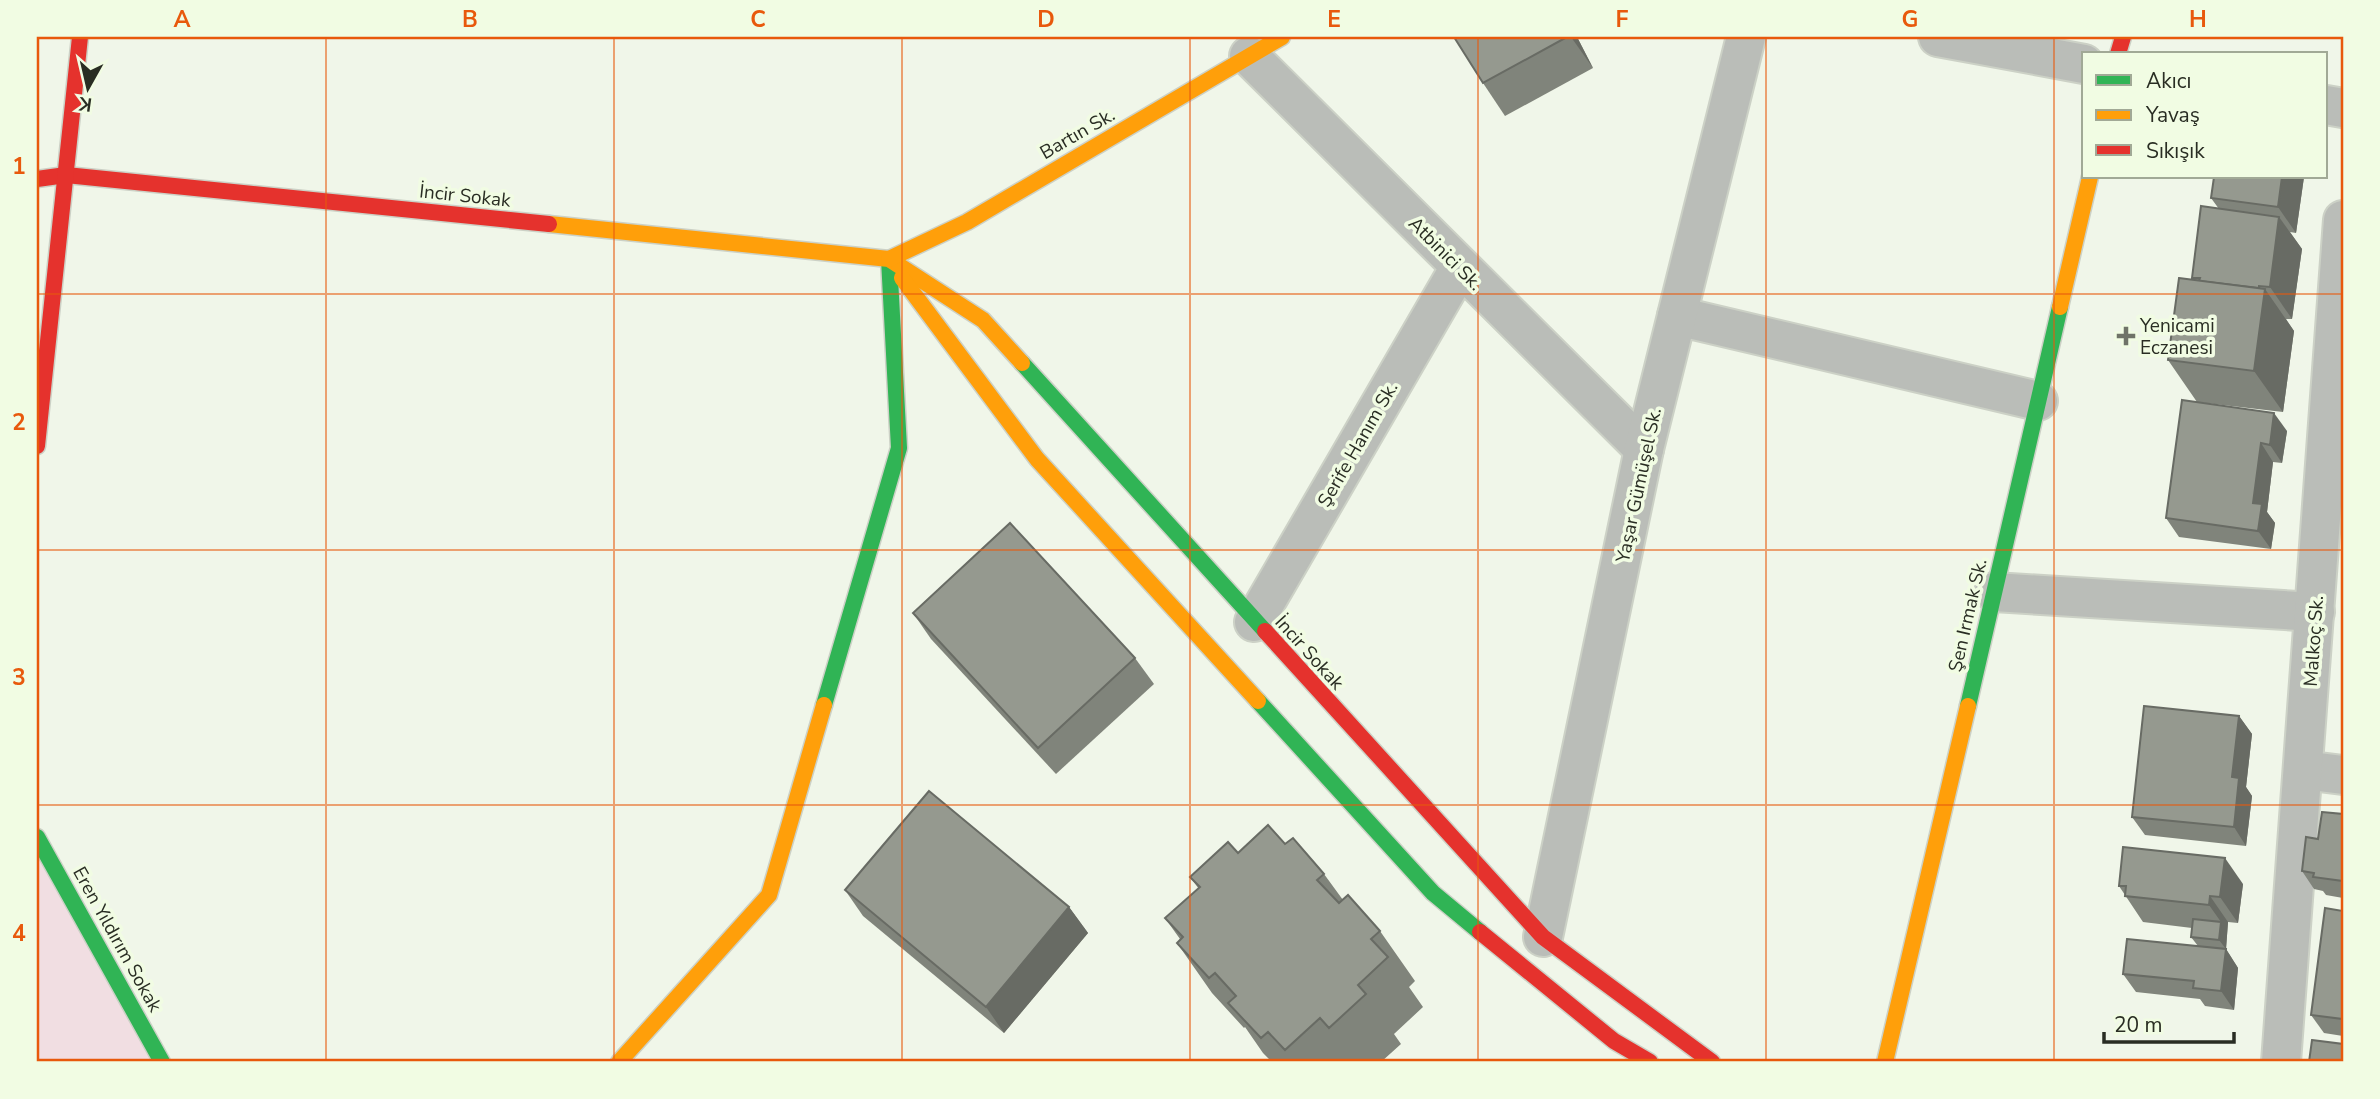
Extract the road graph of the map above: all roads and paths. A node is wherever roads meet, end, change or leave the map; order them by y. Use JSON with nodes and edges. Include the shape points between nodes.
{"nodes":[{"id":1,"x":80,"y":37,"type":"edge"},
{"id":2,"x":1282,"y":37,"type":"edge"},
{"id":3,"x":1746,"y":37,"type":"edge"},
{"id":4,"x":1938,"y":37,"type":"edge"},
{"id":5,"x":1249,"y":56,"type":"junction"},
{"id":6,"x":2082,"y":64,"type":"edge"},
{"id":7,"x":66,"y":175,"type":"junction"},
{"id":8,"x":2090,"y":178,"type":"edge"},
{"id":9,"x":37,"y":179,"type":"edge"},
{"id":10,"x":2343,"y":220,"type":"edge"},
{"id":11,"x":889,"y":259,"type":"junction"},
{"id":12,"x":1460,"y":267,"type":"junction"},
{"id":13,"x":1677,"y":316,"type":"junction"},
{"id":14,"x":2038,"y":401,"type":"junction"},
{"id":15,"x":37,"y":446,"type":"edge"},
{"id":16,"x":1644,"y":449,"type":"junction"},
{"id":17,"x":1994,"y":592,"type":"junction"},
{"id":18,"x":2315,"y":612,"type":"junction"},
{"id":19,"x":1254,"y":622,"type":"junction"},
{"id":20,"x":2303,"y":770,"type":"junction"},
{"id":21,"x":2343,"y":775,"type":"edge"},
{"id":22,"x":37,"y":837,"type":"edge"},
{"id":23,"x":1543,"y":937,"type":"junction"},
{"id":24,"x":162,"y":1062,"type":"edge"},
{"id":25,"x":619,"y":1062,"type":"edge"},
{"id":26,"x":1650,"y":1062,"type":"edge"},
{"id":27,"x":1713,"y":1062,"type":"edge"},
{"id":28,"x":1885,"y":1062,"type":"edge"},
{"id":29,"x":2281,"y":1062,"type":"edge"}],
"edges":[{"from":1,"to":7,"type":"main road"},
{"from":2,"to":5,"type":"main road","name":"Bartın Sk."},
{"from":3,"to":13,"type":"street","name":"Yaşar Gümüşel Sk."},
{"from":4,"to":6,"type":"street"},
{"from":5,"to":11,"type":"main road","name":"Bartın Sk.","via":[[967,222]]},
{"from":5,"to":12,"type":"street","name":"Atbinici Sk."},
{"from":7,"to":9,"type":"main road","name":"İncir Sokak"},
{"from":7,"to":11,"type":"main road","name":"İncir Sokak"},
{"from":7,"to":15,"type":"main road"},
{"from":8,"to":14,"type":"main road","name":"Şen Irmak Sk."},
{"from":10,"to":18,"type":"street","name":"Malkoç Sk."},
{"from":11,"to":19,"type":"main road","name":"İncir Sokak","via":[[983,320]]},
{"from":11,"to":25,"type":"main road","via":[[900,448],[769,895]]},
{"from":11,"to":26,"type":"main road","via":[[1037,459],[1433,893],[1614,1041]]},
{"from":12,"to":16,"type":"street","name":"Atbinici Sk."},
{"from":12,"to":19,"type":"street","name":"Şerife Hanım Sk."},
{"from":13,"to":14,"type":"street"},
{"from":13,"to":16,"type":"street","name":"Yaşar Gümüşel Sk."},
{"from":14,"to":17,"type":"main road","name":"Şen Irmak Sk."},
{"from":16,"to":23,"type":"street","name":"Yaşar Gümüşel Sk."},
{"from":17,"to":18,"type":"street"},
{"from":17,"to":28,"type":"main road","name":"Şen Irmak Sk."},
{"from":18,"to":20,"type":"street","name":"Malkoç Sk."},
{"from":19,"to":23,"type":"main road","name":"İncir Sokak"},
{"from":20,"to":21,"type":"street"},
{"from":20,"to":29,"type":"street","name":"Malkoç Sk."},
{"from":22,"to":24,"type":"main road","name":"Eren Yıldırım Sokak"},
{"from":23,"to":27,"type":"main road","name":"İncir Sokak"}]}
